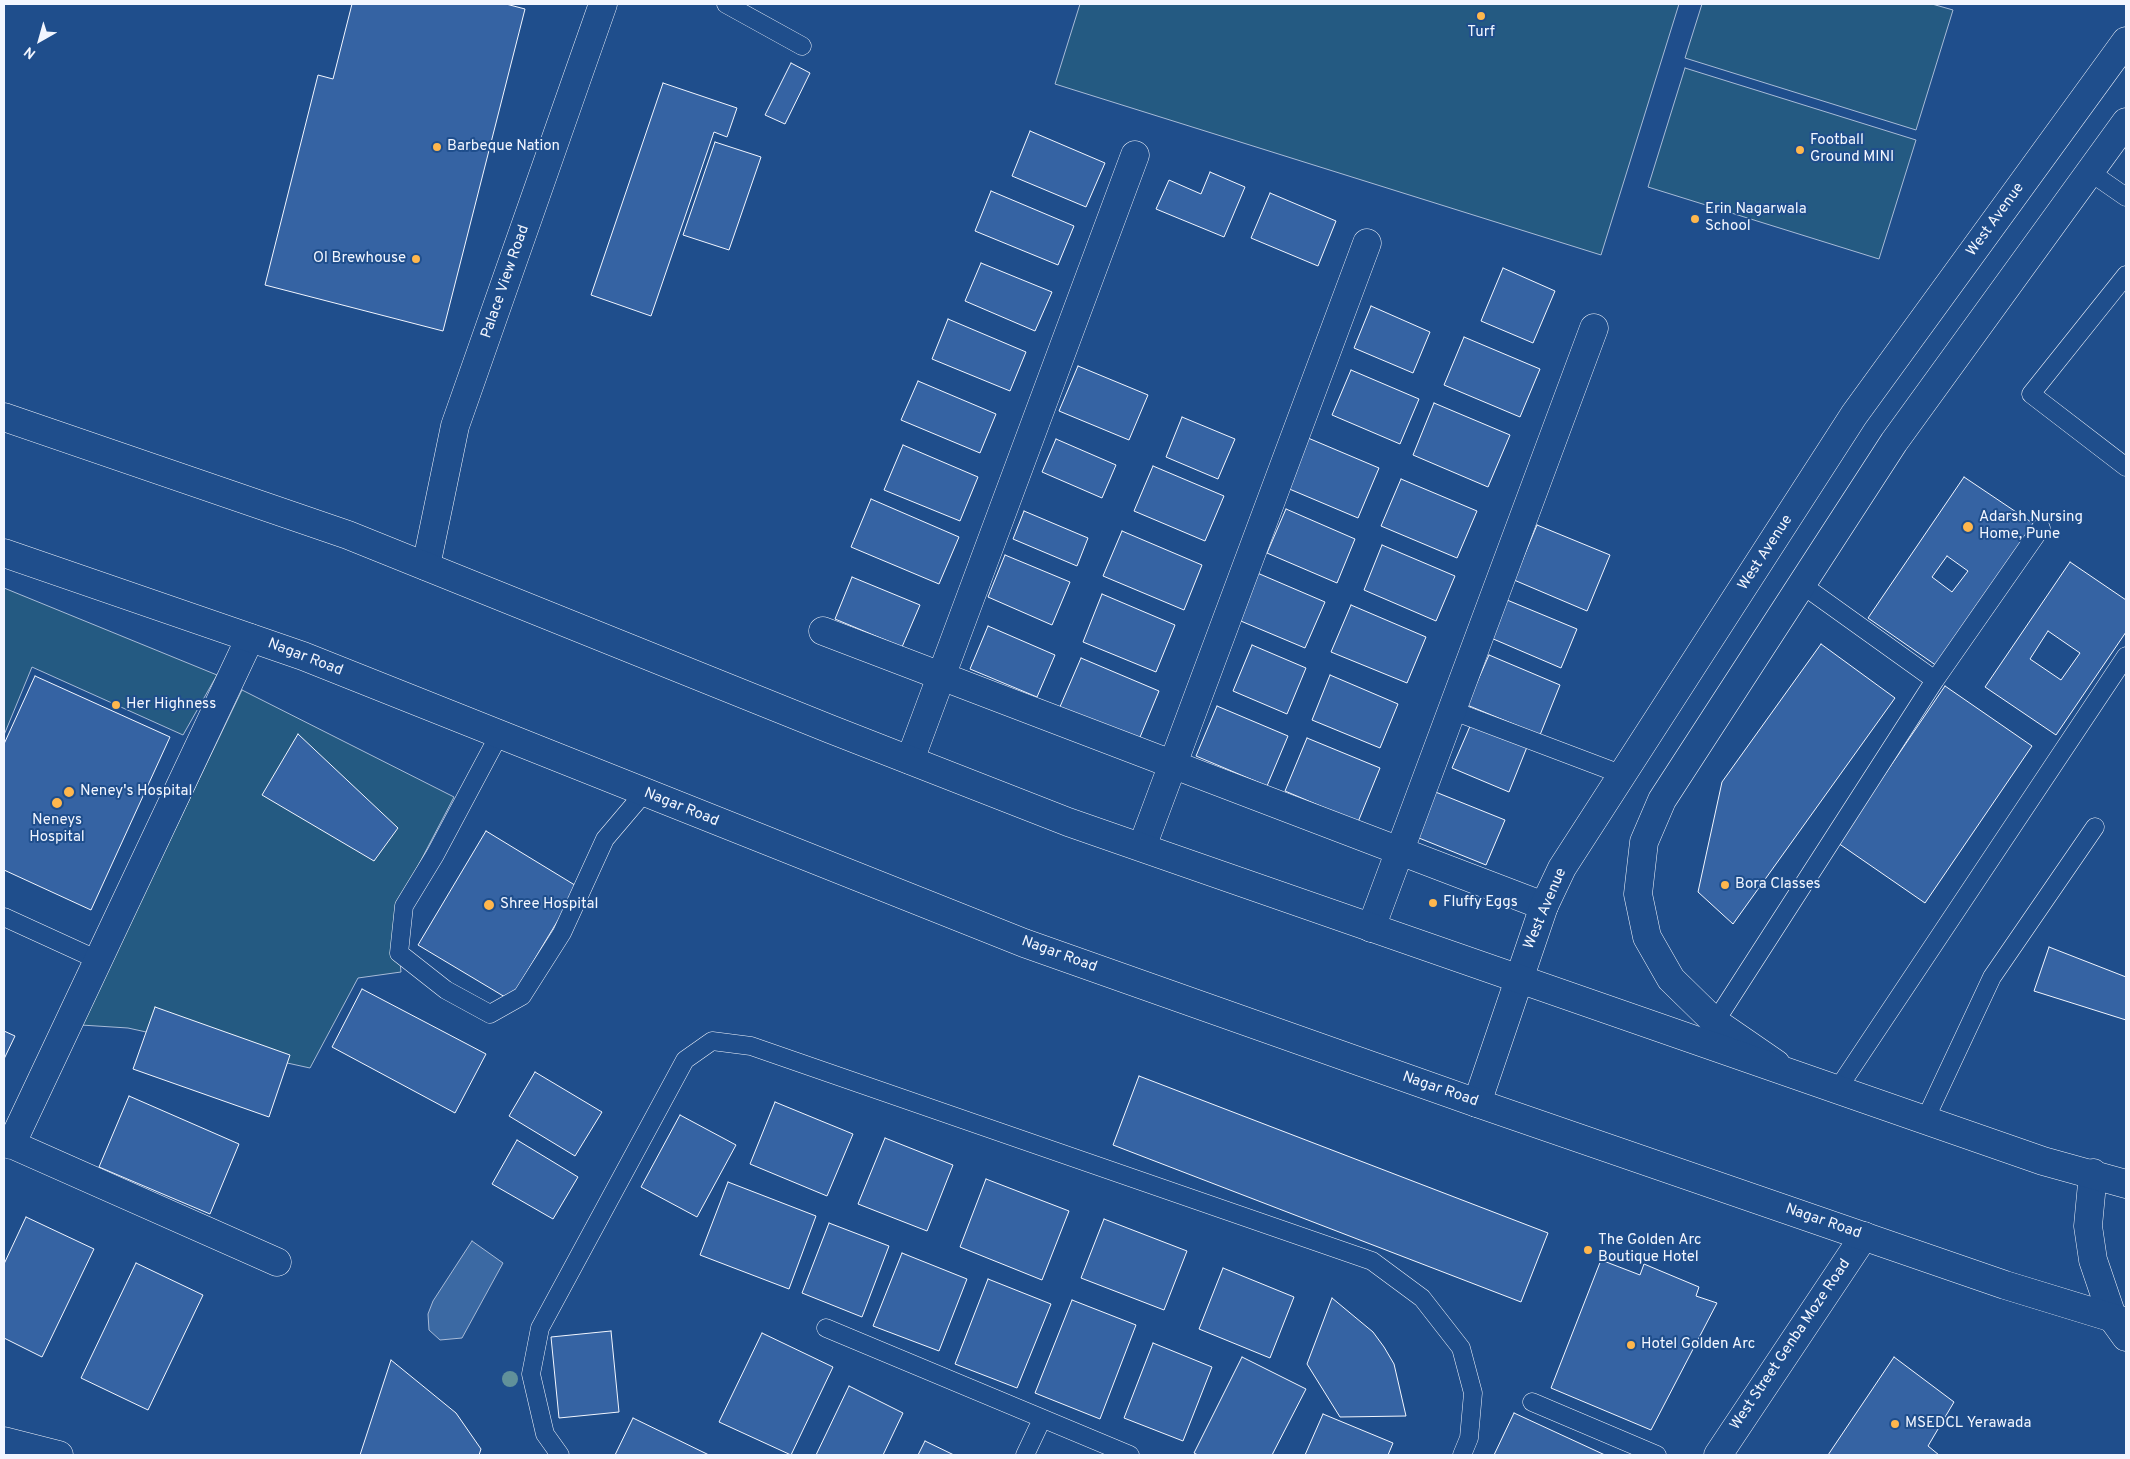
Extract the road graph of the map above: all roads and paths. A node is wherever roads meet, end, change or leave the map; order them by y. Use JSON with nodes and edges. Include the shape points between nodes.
{"nodes":[{"id":1,"x":603,"y":4,"type":"edge"},
{"id":2,"x":726,"y":4,"type":"edge"},
{"id":3,"x":2126,"y":42,"type":"edge"},
{"id":4,"x":802,"y":46,"type":"dead end"},
{"id":5,"x":2126,"y":122,"type":"edge"},
{"id":6,"x":1135,"y":155,"type":"dead end"},
{"id":7,"x":2090,"y":172,"type":"junction"},
{"id":8,"x":2126,"y":197,"type":"edge"},
{"id":9,"x":1367,"y":243,"type":"dead end"},
{"id":10,"x":2126,"y":274,"type":"edge"},
{"id":11,"x":1594,"y":328,"type":"dead end"},
{"id":12,"x":4,"y":417,"type":"edge"},
{"id":13,"x":2126,"y":467,"type":"edge"},
{"id":14,"x":2042,"y":528,"type":"dead end"},
{"id":15,"x":4,"y":554,"type":"edge"},
{"id":16,"x":426,"y":566,"type":"junction"},
{"id":17,"x":1801,"y":584,"type":"junction"},
{"id":18,"x":823,"y":631,"type":"dead end"},
{"id":19,"x":250,"y":638,"type":"junction"},
{"id":20,"x":2126,"y":656,"type":"edge"},
{"id":21,"x":941,"y":676,"type":"junction"},
{"id":22,"x":1935,"y":680,"type":"junction"},
{"id":23,"x":1451,"y":710,"type":"junction"},
{"id":24,"x":500,"y":735,"type":"junction"},
{"id":25,"x":910,"y":760,"type":"junction"},
{"id":26,"x":1172,"y":765,"type":"junction"},
{"id":27,"x":1622,"y":775,"type":"junction"},
{"id":28,"x":644,"y":793,"type":"junction"},
{"id":29,"x":2094,"y":827,"type":"dead end"},
{"id":30,"x":1142,"y":848,"type":"junction"},
{"id":31,"x":1398,"y":851,"type":"junction"},
{"id":32,"x":1544,"y":906,"type":"junction"},
{"id":33,"x":4,"y":917,"type":"edge"},
{"id":34,"x":1371,"y":928,"type":"junction"},
{"id":35,"x":98,"y":960,"type":"junction"},
{"id":36,"x":1518,"y":980,"type":"junction"},
{"id":37,"x":1714,"y":1022,"type":"junction"},
{"id":38,"x":1792,"y":1075,"type":"junction"},
{"id":39,"x":1837,"y":1090,"type":"junction"},
{"id":40,"x":1477,"y":1103,"type":"junction"},
{"id":41,"x":1924,"y":1120,"type":"junction"},
{"id":42,"x":8,"y":1143,"type":"edge"},
{"id":43,"x":2094,"y":1173,"type":"junction"},
{"id":44,"x":2126,"y":1184,"type":"edge"},
{"id":45,"x":1864,"y":1236,"type":"junction"},
{"id":46,"x":277,"y":1262,"type":"dead end"},
{"id":47,"x":2122,"y":1326,"type":"edge"},
{"id":48,"x":826,"y":1328,"type":"dead end"},
{"id":49,"x":1532,"y":1402,"type":"dead end"},
{"id":50,"x":1042,"y":1419,"type":"junction"},
{"id":51,"x":4,"y":1442,"type":"edge"},
{"id":52,"x":59,"y":1455,"type":"edge"},
{"id":53,"x":560,"y":1455,"type":"edge"},
{"id":54,"x":1025,"y":1455,"type":"edge"},
{"id":55,"x":1130,"y":1455,"type":"edge"},
{"id":56,"x":1462,"y":1455,"type":"edge"},
{"id":57,"x":1657,"y":1455,"type":"edge"},
{"id":58,"x":1718,"y":1455,"type":"edge"}],
"edges":[{"from":1,"to":16,"type":"main road","name":"Palace View Road","via":[[455,426]]},
{"from":2,"to":4,"type":"lane"},
{"from":3,"to":27,"type":"main road","name":"West Avenue","via":[[1854,415]]},
{"from":5,"to":7,"type":"main road"},
{"from":6,"to":21,"type":"main road"},
{"from":7,"to":8,"type":"lane"},
{"from":7,"to":17,"type":"main road","via":[[1894,442]]},
{"from":9,"to":26,"type":"main road"},
{"from":10,"to":13,"type":"lane","via":[[2031,394]]},
{"from":11,"to":23,"type":"main road"},
{"from":12,"to":16,"type":"main road","via":[[348,535]]},
{"from":14,"to":22,"type":"lane"},
{"from":15,"to":19,"type":"main road","name":"Nagar Road"},
{"from":16,"to":25,"type":"main road"},
{"from":17,"to":22,"type":"lane"},
{"from":17,"to":37,"type":"main road","via":[[1662,800],[1644,842],[1638,894],[1647,938],[1671,979]]},
{"from":18,"to":21,"type":"main road"},
{"from":19,"to":24,"type":"main road","name":"Nagar Road"},
{"from":19,"to":35,"type":"main road"},
{"from":20,"to":39,"type":"lane"},
{"from":21,"to":25,"type":"main road"},
{"from":21,"to":26,"type":"main road"},
{"from":22,"to":37,"type":"lane"},
{"from":23,"to":27,"type":"lane"},
{"from":23,"to":31,"type":"main road"},
{"from":24,"to":28,"type":"main road","name":"Nagar Road"},
{"from":24,"to":28,"type":"lane","via":[[404,906],[399,954],[446,990],[490,1014],[522,996],[562,933],[604,839]]},
{"from":25,"to":30,"type":"main road"},
{"from":26,"to":30,"type":"main road"},
{"from":26,"to":31,"type":"main road"},
{"from":27,"to":32,"type":"main road","name":"West Avenue","via":[[1562,868]]},
{"from":28,"to":40,"type":"main road","name":"Nagar Road","via":[[1024,943]]},
{"from":29,"to":41,"type":"lane","via":[[1992,977]]},
{"from":30,"to":34,"type":"main road"},
{"from":31,"to":32,"type":"main road"},
{"from":31,"to":34,"type":"main road"},
{"from":32,"to":36,"type":"main road","name":"West Avenue"},
{"from":33,"to":35,"type":"lane"},
{"from":34,"to":36,"type":"main road"},
{"from":35,"to":42,"type":"main road"},
{"from":36,"to":38,"type":"main road"},
{"from":36,"to":40,"type":"main road","name":"West Avenue"},
{"from":37,"to":38,"type":"main road"},
{"from":38,"to":39,"type":"main road"},
{"from":39,"to":41,"type":"main road"},
{"from":40,"to":45,"type":"main road","name":"Nagar Road"},
{"from":41,"to":43,"type":"main road","via":[[2043,1161]]},
{"from":42,"to":46,"type":"main road"},
{"from":43,"to":44,"type":"main road"},
{"from":43,"to":47,"type":"main road","via":[[2088,1226],[2093,1260]]},
{"from":45,"to":47,"type":"main road","name":"Nagar Road"},
{"from":45,"to":58,"type":"main road","name":"West Street Genba Moze Road"},
{"from":48,"to":50,"type":"lane"},
{"from":49,"to":57,"type":"lane"},
{"from":50,"to":54,"type":"lane"},
{"from":50,"to":55,"type":"lane"},
{"from":51,"to":52,"type":"main road"},
{"from":53,"to":56,"type":"lane","via":[[546,1434],[531,1374],[540,1328],[685,1060],[712,1041],[751,1046],[1372,1261],[1422,1298],[1461,1348],[1473,1392],[1469,1438]]}]}
